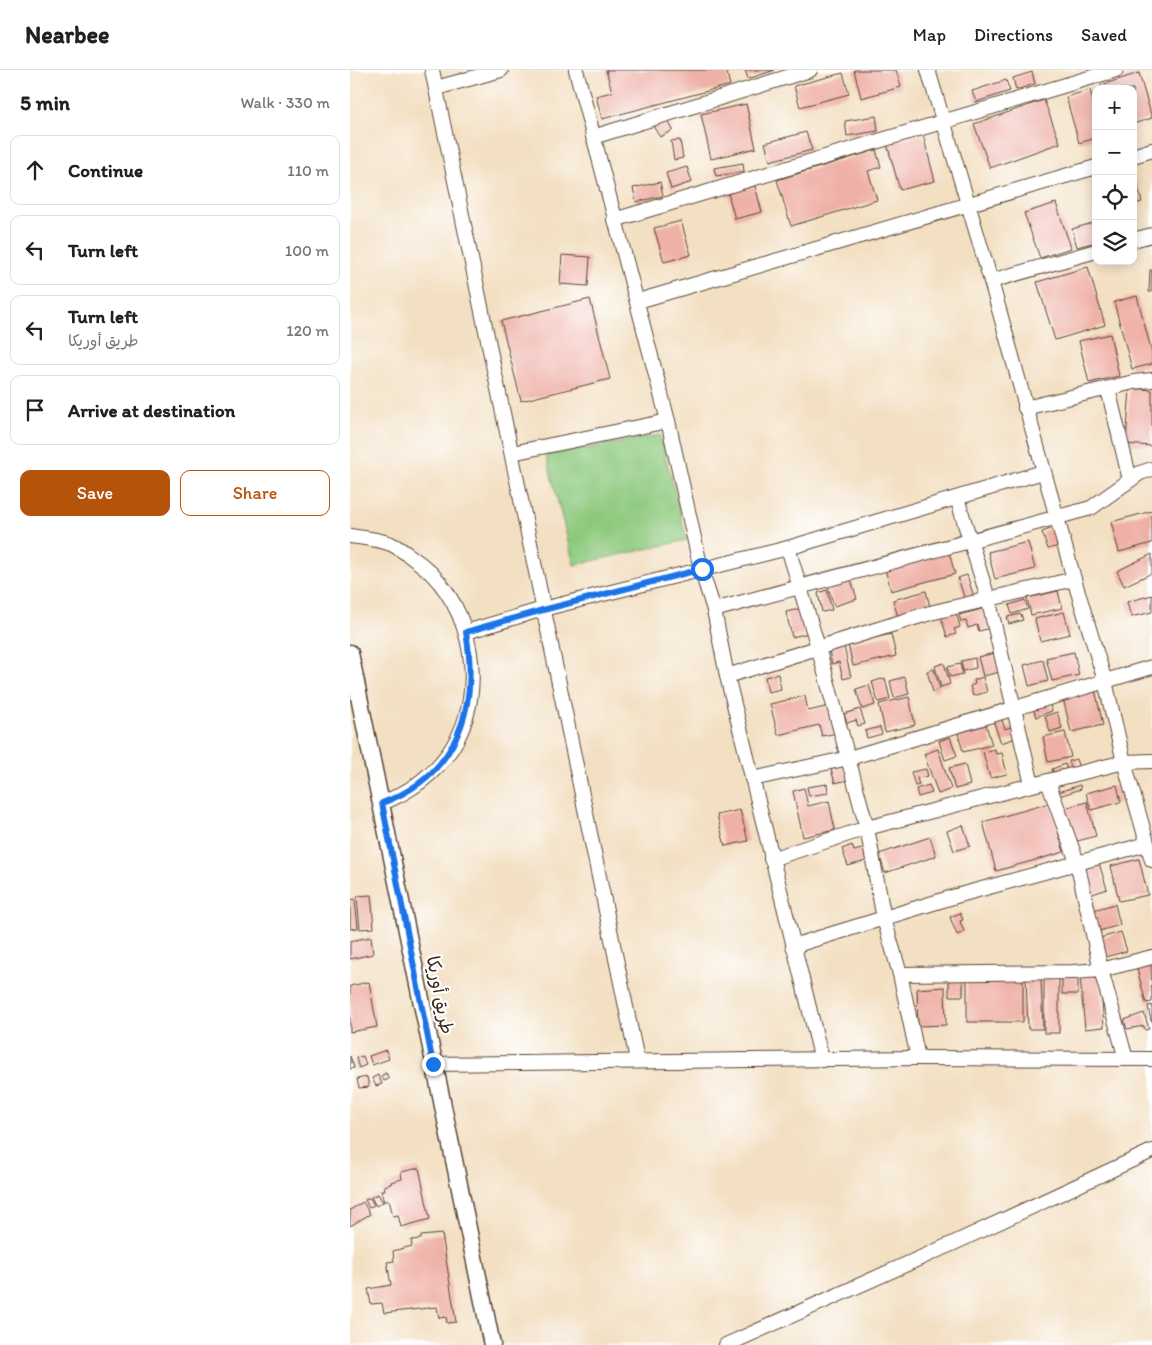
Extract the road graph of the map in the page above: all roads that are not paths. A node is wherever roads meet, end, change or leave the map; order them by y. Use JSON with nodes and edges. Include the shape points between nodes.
{"nodes":[{"id":1,"x":432,"y":70,"type":"edge"},
{"id":2,"x":501,"y":70,"type":"edge"},
{"id":3,"x":576,"y":70,"type":"edge"},
{"id":4,"x":810,"y":70,"type":"edge"},
{"id":5,"x":928,"y":70,"type":"edge"},
{"id":6,"x":1116,"y":70,"type":"edge"},
{"id":7,"x":436,"y":88,"type":"junction"},
{"id":8,"x":943,"y":121,"type":"junction"},
{"id":9,"x":593,"y":137,"type":"junction"},
{"id":10,"x":1152,"y":150,"type":"edge"},
{"id":11,"x":1137,"y":155,"type":"edge"},
{"id":12,"x":1092,"y":168,"type":"edge"},
{"id":13,"x":968,"y":206,"type":"junction"},
{"id":14,"x":614,"y":220,"type":"junction"},
{"id":15,"x":1152,"y":235,"type":"edge"},
{"id":16,"x":1137,"y":239,"type":"edge"},
{"id":17,"x":1092,"y":252,"type":"edge"},
{"id":18,"x":991,"y":281,"type":"junction"},
{"id":19,"x":638,"y":301,"type":"junction"},
{"id":20,"x":1152,"y":380,"type":"edge"},
{"id":21,"x":1108,"y":389,"type":"junction"},
{"id":22,"x":1025,"y":408,"type":"junction"},
{"id":23,"x":668,"y":421,"type":"junction"},
{"id":24,"x":512,"y":453,"type":"junction"},
{"id":25,"x":1152,"y":469,"type":"edge"},
{"id":26,"x":1043,"y":472,"type":"junction"},
{"id":27,"x":1130,"y":480,"type":"junction"},
{"id":28,"x":957,"y":498,"type":"junction"},
{"id":29,"x":1058,"y":517,"type":"junction"},
{"id":30,"x":350,"y":536,"type":"edge"},
{"id":31,"x":969,"y":540,"type":"junction"},
{"id":32,"x":788,"y":548,"type":"junction"},
{"id":33,"x":702,"y":569,"type":"junction"},
{"id":34,"x":1074,"y":579,"type":"junction"},
{"id":35,"x":800,"y":586,"type":"junction"},
{"id":36,"x":988,"y":598,"type":"junction"},
{"id":37,"x":543,"y":610,"type":"junction"},
{"id":38,"x":714,"y":610,"type":"junction"},
{"id":39,"x":466,"y":632,"type":"junction"},
{"id":40,"x":818,"y":647,"type":"junction"},
{"id":41,"x":350,"y":653,"type":"edge"},
{"id":42,"x":1152,"y":667,"type":"edge"},
{"id":43,"x":352,"y":672,"type":"edge"},
{"id":44,"x":727,"y":676,"type":"junction"},
{"id":45,"x":1105,"y":681,"type":"junction"},
{"id":46,"x":1014,"y":709,"type":"junction"},
{"id":47,"x":849,"y":758,"type":"junction"},
{"id":48,"x":1152,"y":761,"type":"edge"},
{"id":49,"x":1124,"y":762,"type":"junction"},
{"id":50,"x":752,"y":779,"type":"junction"},
{"id":51,"x":1048,"y":782,"type":"junction"},
{"id":52,"x":1032,"y":785,"type":"junction"},
{"id":53,"x":382,"y":803,"type":"junction"},
{"id":54,"x":867,"y":828,"type":"junction"},
{"id":55,"x":1147,"y":844,"type":"junction"},
{"id":56,"x":772,"y":859,"type":"junction"},
{"id":57,"x":1152,"y":860,"type":"edge"},
{"id":58,"x":1077,"y":862,"type":"junction"},
{"id":59,"x":884,"y":919,"type":"junction"},
{"id":60,"x":793,"y":946,"type":"junction"},
{"id":61,"x":1152,"y":957,"type":"edge"},
{"id":62,"x":1101,"y":970,"type":"junction"},
{"id":63,"x":900,"y":974,"type":"junction"},
{"id":64,"x":918,"y":1058,"type":"junction"},
{"id":65,"x":1126,"y":1059,"type":"junction"},
{"id":66,"x":1152,"y":1059,"type":"edge"},
{"id":67,"x":637,"y":1060,"type":"junction"},
{"id":68,"x":822,"y":1060,"type":"junction"},
{"id":69,"x":433,"y":1064,"type":"junction"},
{"id":70,"x":1152,"y":1151,"type":"edge"},
{"id":71,"x":492,"y":1345,"type":"edge"},
{"id":72,"x":726,"y":1345,"type":"edge"}],
"edges":[{"from":1,"to":7,"type":"street"},
{"from":2,"to":7,"type":"street"},
{"from":3,"to":9,"type":"street"},
{"from":4,"to":9,"type":"street"},
{"from":5,"to":8,"type":"street"},
{"from":6,"to":8,"type":"street"},
{"from":7,"to":24,"type":"street"},
{"from":8,"to":13,"type":"street"},
{"from":8,"to":14,"type":"street"},
{"from":9,"to":14,"type":"street"},
{"from":10,"to":11,"type":"street"},
{"from":12,"to":13,"type":"street"},
{"from":13,"to":18,"type":"street"},
{"from":13,"to":19,"type":"street"},
{"from":14,"to":19,"type":"street"},
{"from":15,"to":16,"type":"street"},
{"from":17,"to":18,"type":"street"},
{"from":18,"to":22,"type":"street"},
{"from":19,"to":23,"type":"street"},
{"from":20,"to":21,"type":"street"},
{"from":21,"to":22,"type":"street"},
{"from":21,"to":27,"type":"street"},
{"from":22,"to":26,"type":"street"},
{"from":23,"to":24,"type":"street"},
{"from":23,"to":33,"type":"street"},
{"from":24,"to":37,"type":"street"},
{"from":25,"to":27,"type":"street"},
{"from":26,"to":28,"type":"street"},
{"from":26,"to":29,"type":"street"},
{"from":27,"to":29,"type":"street","via":[[1091,508]]},
{"from":28,"to":31,"type":"street"},
{"from":28,"to":32,"type":"street"},
{"from":29,"to":31,"type":"street"},
{"from":29,"to":34,"type":"street"},
{"from":30,"to":39,"type":"street","via":[[392,544],[426,568],[452,600]]},
{"from":31,"to":35,"type":"street"},
{"from":31,"to":36,"type":"street"},
{"from":32,"to":33,"type":"street"},
{"from":32,"to":35,"type":"street"},
{"from":33,"to":37,"type":"street"},
{"from":33,"to":38,"type":"street"},
{"from":34,"to":36,"type":"street"},
{"from":34,"to":45,"type":"street"},
{"from":35,"to":38,"type":"street"},
{"from":35,"to":40,"type":"street"},
{"from":36,"to":40,"type":"street"},
{"from":36,"to":46,"type":"street"},
{"from":37,"to":39,"type":"street"},
{"from":37,"to":67,"type":"street"},
{"from":38,"to":44,"type":"street"},
{"from":39,"to":53,"type":"street","via":[[470,652],[470,686],[460,732],[430,774],[398,797]]},
{"from":40,"to":44,"type":"street"},
{"from":40,"to":47,"type":"street"},
{"from":41,"to":43,"type":"street","name":"طريق أوريكا"},
{"from":42,"to":45,"type":"street"},
{"from":43,"to":53,"type":"street","name":"طريق أوريكا"},
{"from":44,"to":50,"type":"street"},
{"from":45,"to":46,"type":"street"},
{"from":45,"to":49,"type":"street"},
{"from":46,"to":47,"type":"street"},
{"from":46,"to":52,"type":"street"},
{"from":47,"to":50,"type":"street"},
{"from":47,"to":54,"type":"street"},
{"from":48,"to":49,"type":"street"},
{"from":49,"to":51,"type":"street"},
{"from":49,"to":55,"type":"street"},
{"from":50,"to":56,"type":"street"},
{"from":51,"to":52,"type":"street"},
{"from":51,"to":58,"type":"street"},
{"from":52,"to":54,"type":"street"},
{"from":53,"to":69,"type":"street","name":"طريق أوريكا"},
{"from":54,"to":56,"type":"street"},
{"from":54,"to":59,"type":"street"},
{"from":55,"to":57,"type":"street"},
{"from":55,"to":58,"type":"street"},
{"from":56,"to":60,"type":"street"},
{"from":58,"to":59,"type":"street"},
{"from":58,"to":62,"type":"street"},
{"from":59,"to":60,"type":"street"},
{"from":59,"to":63,"type":"street"},
{"from":60,"to":68,"type":"street"},
{"from":61,"to":62,"type":"street"},
{"from":62,"to":63,"type":"street"},
{"from":62,"to":65,"type":"street"},
{"from":63,"to":64,"type":"street"},
{"from":64,"to":65,"type":"street"},
{"from":64,"to":68,"type":"street"},
{"from":65,"to":66,"type":"street"},
{"from":67,"to":68,"type":"street"},
{"from":67,"to":69,"type":"street"},
{"from":69,"to":71,"type":"street","name":"طريق أوريكا"},
{"from":70,"to":72,"type":"street"}]}
